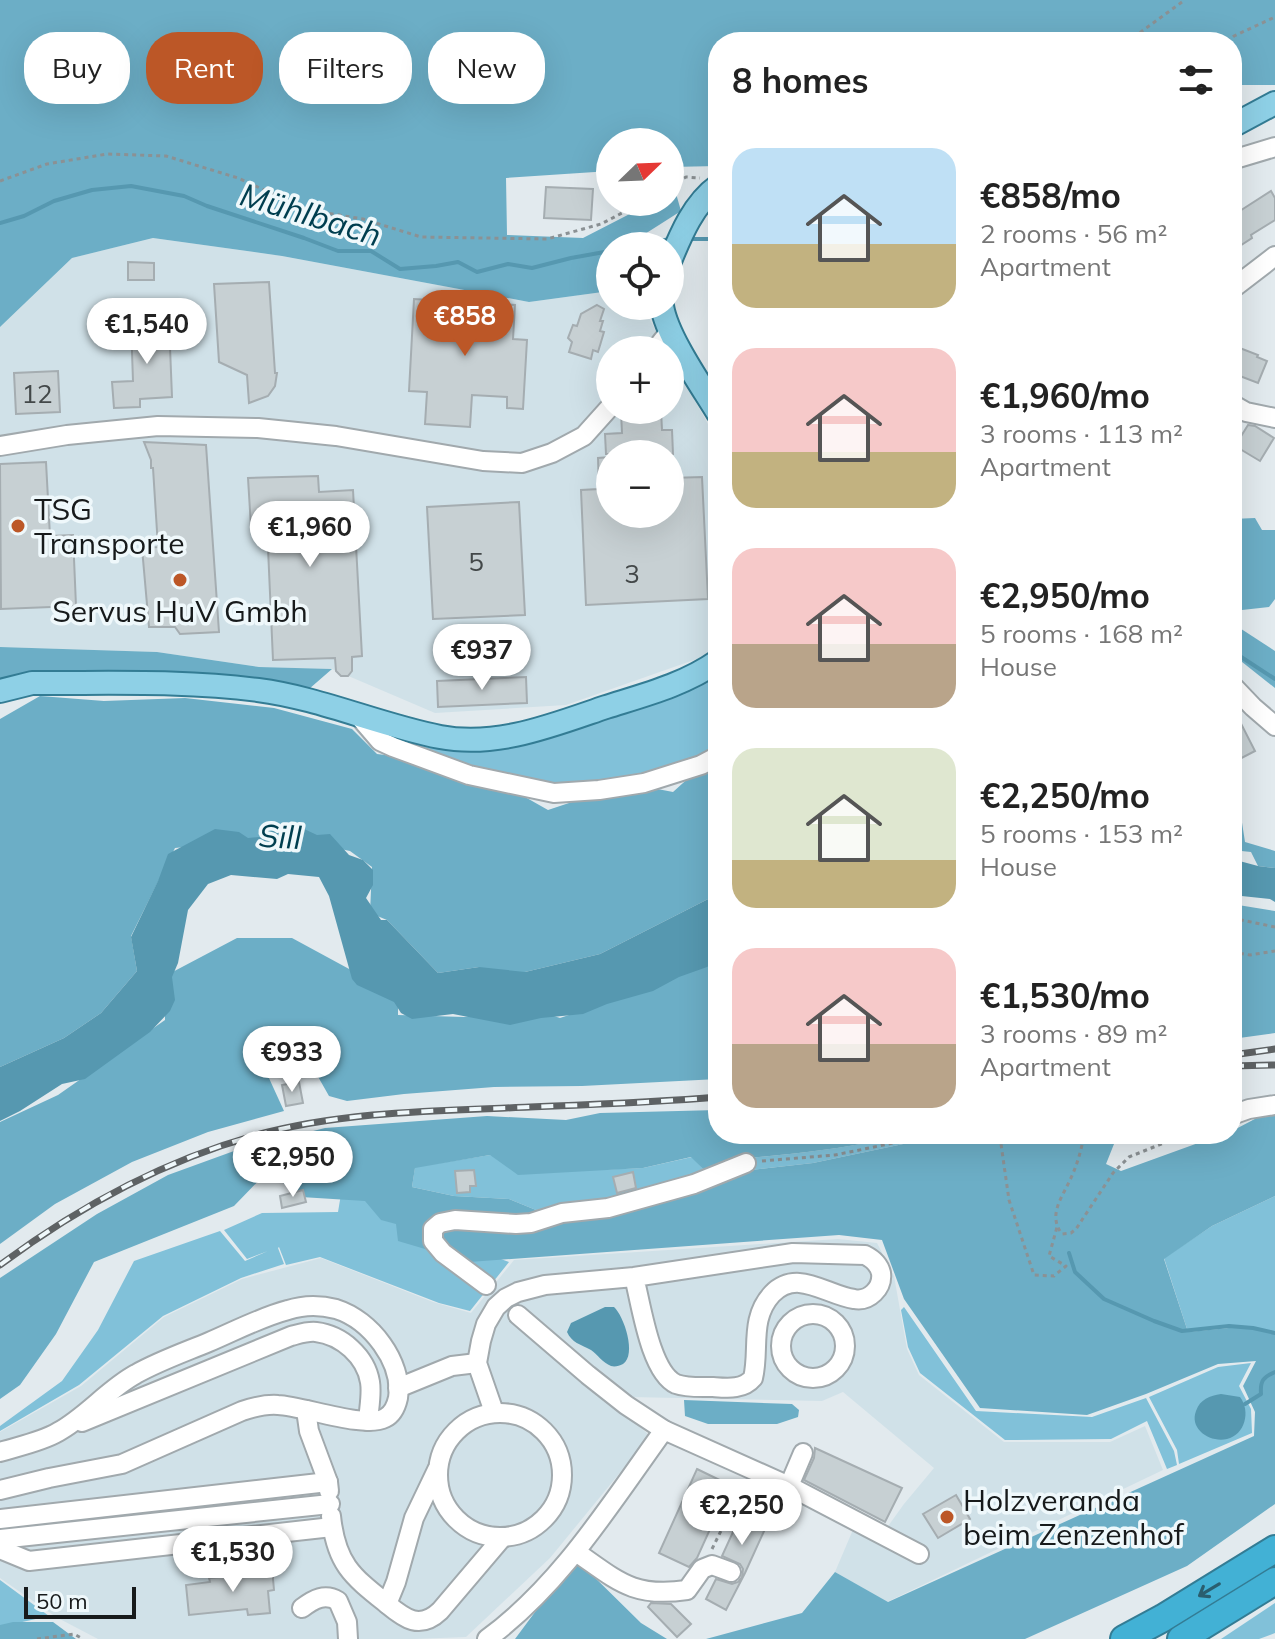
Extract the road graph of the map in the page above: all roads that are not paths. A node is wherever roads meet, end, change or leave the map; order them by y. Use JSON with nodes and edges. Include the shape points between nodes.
{"nodes":[{"id":1,"x":1275,"y":103,"type":"edge"},
{"id":2,"x":1242,"y":121,"type":"edge"},
{"id":3,"x":1275,"y":147,"type":"edge"},
{"id":4,"x":1242,"y":157,"type":"edge"},
{"id":5,"x":708,"y":196,"type":"edge"},
{"id":6,"x":684,"y":233,"type":"edge"},
{"id":7,"x":1275,"y":256,"type":"edge"},
{"id":8,"x":1242,"y":281,"type":"edge"},
{"id":9,"x":666,"y":320,"type":"edge"},
{"id":10,"x":670,"y":331,"type":"junction"},
{"id":11,"x":666,"y":336,"type":"edge"},
{"id":12,"x":708,"y":396,"type":"edge"},
{"id":13,"x":1242,"y":403,"type":"edge"},
{"id":14,"x":1275,"y":406,"type":"edge"},
{"id":15,"x":1242,"y":409,"type":"edge"},
{"id":16,"x":1275,"y":418,"type":"edge"},
{"id":17,"x":596,"y":423,"type":"edge"},
{"id":18,"x":0,"y":446,"type":"edge"},
{"id":19,"x":708,"y":667,"type":"edge"},
{"id":20,"x":0,"y":691,"type":"edge"},
{"id":21,"x":1242,"y":695,"type":"edge"},
{"id":22,"x":356,"y":713,"type":"junction"},
{"id":23,"x":1275,"y":726,"type":"edge"},
{"id":24,"x":708,"y":761,"type":"edge"},
{"id":25,"x":1275,"y":1105,"type":"edge"},
{"id":26,"x":1242,"y":1111,"type":"edge"},
{"id":27,"x":746,"y":1163,"type":"road end"},
{"id":28,"x":634,"y":1277,"type":"junction"},
{"id":29,"x":486,"y":1285,"type":"dead end"},
{"id":30,"x":518,"y":1315,"type":"dead end"},
{"id":31,"x":755,"y":1341,"type":"junction"},
{"id":32,"x":781,"y":1343,"type":"junction"},
{"id":33,"x":477,"y":1363,"type":"junction"},
{"id":34,"x":786,"y":1364,"type":"junction"},
{"id":35,"x":755,"y":1374,"type":"junction"},
{"id":36,"x":398,"y":1388,"type":"junction"},
{"id":37,"x":306,"y":1410,"type":"junction"},
{"id":38,"x":494,"y":1412,"type":"junction"},
{"id":39,"x":368,"y":1421,"type":"junction"},
{"id":40,"x":664,"y":1430,"type":"junction"},
{"id":41,"x":58,"y":1432,"type":"junction"},
{"id":42,"x":0,"y":1452,"type":"edge"},
{"id":43,"x":803,"y":1453,"type":"dead end"},
{"id":44,"x":438,"y":1469,"type":"junction"},
{"id":45,"x":328,"y":1482,"type":"junction"},
{"id":46,"x":789,"y":1486,"type":"junction"},
{"id":47,"x":0,"y":1490,"type":"edge"},
{"id":48,"x":330,"y":1504,"type":"junction"},
{"id":49,"x":0,"y":1519,"type":"edge"},
{"id":50,"x":332,"y":1527,"type":"junction"},
{"id":51,"x":502,"y":1538,"type":"junction"},
{"id":52,"x":0,"y":1539,"type":"edge"},
{"id":53,"x":0,"y":1549,"type":"edge"},
{"id":54,"x":1275,"y":1549,"type":"edge"},
{"id":55,"x":576,"y":1552,"type":"junction"},
{"id":56,"x":919,"y":1554,"type":"dead end"},
{"id":57,"x":348,"y":1569,"type":"junction"},
{"id":58,"x":731,"y":1572,"type":"dead end"},
{"id":59,"x":1275,"y":1581,"type":"edge"},
{"id":60,"x":333,"y":1598,"type":"junction"},
{"id":61,"x":387,"y":1604,"type":"junction"},
{"id":62,"x":302,"y":1608,"type":"dead end"},
{"id":63,"x":506,"y":1631,"type":"edge"},
{"id":64,"x":348,"y":1639,"type":"edge"},
{"id":65,"x":487,"y":1639,"type":"edge"},
{"id":66,"x":1124,"y":1639,"type":"edge"},
{"id":67,"x":1181,"y":1639,"type":"edge"}],
"edges":[{"from":1,"to":2,"type":"main road"},
{"from":3,"to":4,"type":"street"},
{"from":5,"to":6,"type":"main road"},
{"from":7,"to":8,"type":"street"},
{"from":9,"to":10,"type":"main road"},
{"from":10,"to":11,"type":"street"},
{"from":10,"to":12,"type":"main road"},
{"from":13,"to":14,"type":"street"},
{"from":15,"to":16,"type":"street"},
{"from":17,"to":18,"type":"street","via":[[584,436],[522,463],[258,428],[158,426]]},
{"from":19,"to":22,"type":"main road","via":[[644,695],[498,739],[444,738]]},
{"from":20,"to":22,"type":"main road","via":[[32,683],[214,686],[260,690]]},
{"from":21,"to":23,"type":"street"},
{"from":22,"to":24,"type":"street","via":[[380,741],[393,747],[469,775],[554,793],[644,783]]},
{"from":25,"to":26,"type":"street"},
{"from":27,"to":29,"type":"street","via":[[608,1208],[531,1223],[440,1223],[433,1229],[433,1241]]},
{"from":28,"to":31,"type":"street","via":[[793,1253],[865,1255],[878,1265],[878,1289],[859,1300],[804,1283],[780,1288],[763,1307]]},
{"from":28,"to":33,"type":"street","via":[[545,1285],[511,1295],[482,1332]]},
{"from":28,"to":35,"type":"street","via":[[656,1360],[670,1380],[686,1386],[739,1387]]},
{"from":30,"to":40,"type":"street"},
{"from":31,"to":32,"type":"street"},
{"from":31,"to":35,"type":"street"},
{"from":32,"to":34,"type":"street"},
{"from":32,"to":34,"type":"street","via":[[797,1318],[817,1314],[835,1323],[844,1340],[842,1361],[826,1376],[804,1377]]},
{"from":33,"to":36,"type":"street","via":[[452,1366]]},
{"from":33,"to":38,"type":"street"},
{"from":34,"to":35,"type":"street"},
{"from":36,"to":39,"type":"street","via":[[392,1414]]},
{"from":36,"to":41,"type":"street","via":[[389,1355],[363,1325],[336,1309],[300,1307],[135,1374]]},
{"from":37,"to":39,"type":"street"},
{"from":37,"to":45,"type":"street"},
{"from":37,"to":47,"type":"street","via":[[255,1407],[122,1464]]},
{"from":38,"to":44,"type":"street","via":[[454,1433]]},
{"from":38,"to":51,"type":"street","via":[[527,1419],[544,1431],[562,1468],[553,1508],[539,1523]]},
{"from":39,"to":41,"type":"street","via":[[370,1381],[360,1358],[331,1336],[307,1332]]},
{"from":40,"to":46,"type":"street"},
{"from":40,"to":55,"type":"street"},
{"from":41,"to":42,"type":"street"},
{"from":43,"to":46,"type":"street"},
{"from":44,"to":51,"type":"street","via":[[448,1509],[480,1534]]},
{"from":44,"to":61,"type":"street","via":[[414,1518]]},
{"from":45,"to":48,"type":"street"},
{"from":45,"to":49,"type":"street"},
{"from":46,"to":56,"type":"street"},
{"from":48,"to":50,"type":"street"},
{"from":48,"to":52,"type":"street"},
{"from":50,"to":53,"type":"street","via":[[29,1561]]},
{"from":50,"to":57,"type":"street"},
{"from":51,"to":61,"type":"street","via":[[429,1620],[413,1621]]},
{"from":54,"to":66,"type":"highway","one_way":true},
{"from":55,"to":58,"type":"street","via":[[631,1588],[647,1592],[687,1590],[702,1569],[712,1565]]},
{"from":55,"to":63,"type":"street"},
{"from":57,"to":60,"type":"street"},
{"from":57,"to":61,"type":"street"},
{"from":59,"to":67,"type":"highway"},
{"from":60,"to":62,"type":"street"},
{"from":60,"to":64,"type":"street","via":[[343,1610]]},
{"from":63,"to":65,"type":"street"}]}
